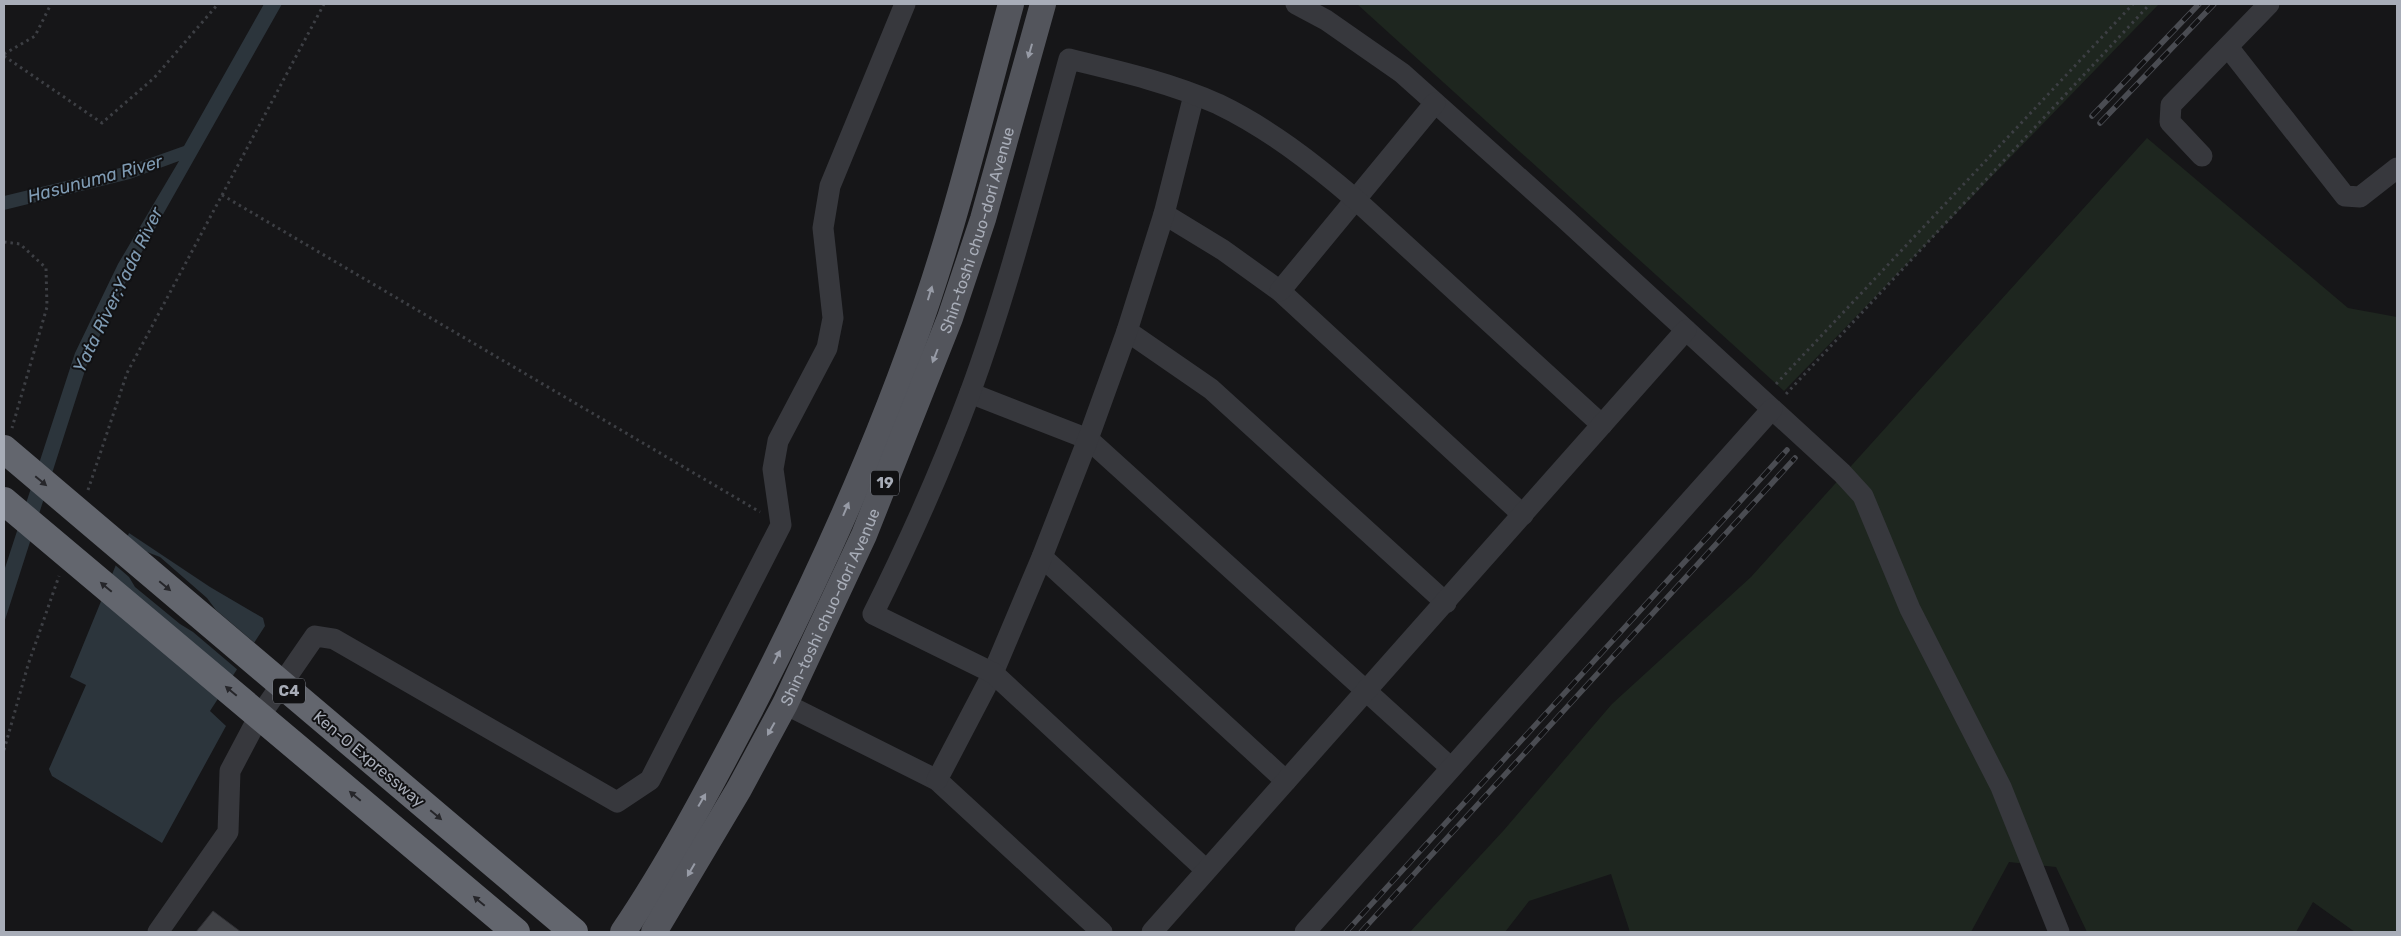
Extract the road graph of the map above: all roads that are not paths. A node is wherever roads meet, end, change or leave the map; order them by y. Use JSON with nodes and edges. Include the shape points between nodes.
{"nodes":[{"id":1,"x":904,"y":4,"type":"edge"},
{"id":2,"x":1011,"y":4,"type":"edge"},
{"id":3,"x":1043,"y":4,"type":"edge"},
{"id":4,"x":1296,"y":4,"type":"edge"},
{"id":5,"x":2269,"y":4,"type":"edge"},
{"id":6,"x":2228,"y":47,"type":"junction"},
{"id":7,"x":1194,"y":95,"type":"junction"},
{"id":8,"x":1435,"y":103,"type":"junction"},
{"id":9,"x":2202,"y":156,"type":"dead end"},
{"id":10,"x":2397,"y":168,"type":"edge"},
{"id":11,"x":1355,"y":199,"type":"junction"},
{"id":12,"x":1164,"y":214,"type":"junction"},
{"id":13,"x":1280,"y":291,"type":"junction"},
{"id":14,"x":1686,"y":330,"type":"junction"},
{"id":15,"x":1127,"y":331,"type":"junction"},
{"id":16,"x":970,"y":393,"type":"junction"},
{"id":17,"x":1766,"y":404,"type":"junction"},
{"id":18,"x":1602,"y":425,"type":"junction"},
{"id":19,"x":1088,"y":439,"type":"junction"},
{"id":20,"x":6,"y":443,"type":"edge"},
{"id":21,"x":4,"y":500,"type":"edge"},
{"id":22,"x":1523,"y":514,"type":"junction"},
{"id":23,"x":1042,"y":557,"type":"junction"},
{"id":24,"x":1446,"y":602,"type":"junction"},
{"id":25,"x":993,"y":672,"type":"junction"},
{"id":26,"x":1367,"y":692,"type":"junction"},
{"id":27,"x":785,"y":704,"type":"junction"},
{"id":28,"x":1450,"y":767,"type":"junction"},
{"id":29,"x":937,"y":780,"type":"junction"},
{"id":30,"x":1286,"y":781,"type":"junction"},
{"id":31,"x":1206,"y":870,"type":"junction"},
{"id":32,"x":158,"y":932,"type":"edge"},
{"id":33,"x":516,"y":932,"type":"edge"},
{"id":34,"x":574,"y":932,"type":"edge"},
{"id":35,"x":623,"y":932,"type":"edge"},
{"id":36,"x":654,"y":932,"type":"edge"},
{"id":37,"x":1102,"y":932,"type":"edge"},
{"id":38,"x":1152,"y":932,"type":"edge"},
{"id":39,"x":1305,"y":932,"type":"edge"},
{"id":40,"x":2059,"y":932,"type":"edge"}],
"edges":[{"from":1,"to":32,"type":"street","via":[[830,186],[823,228],[833,318],[827,348],[778,441],[773,469],[781,525],[650,780],[617,802],[334,638],[315,636],[257,720],[230,771],[228,832]]},
{"from":35,"to":2,"type":"main road","name":"Shin-toshi chuo-dori Avenue","number":"19","one_way":true,"via":[[714,779],[842,520],[889,406],[933,284]]},
{"from":3,"to":27,"type":"main road","name":"Shin-toshi chuo-dori Avenue","number":"19","one_way":true,"via":[[983,219],[950,318],[864,535]]},
{"from":4,"to":8,"type":"street","via":[[1326,20],[1402,73]]},
{"from":5,"to":6,"type":"street"},
{"from":6,"to":9,"type":"street","via":[[2171,105],[2170,122]]},
{"from":6,"to":10,"type":"street","via":[[2345,196],[2360,197]]},
{"from":7,"to":11,"type":"street","via":[[1237,114],[1275,137]]},
{"from":7,"to":12,"type":"street"},
{"from":7,"to":16,"type":"street","via":[[1069,59],[1009,275]]},
{"from":8,"to":11,"type":"street"},
{"from":8,"to":14,"type":"street"},
{"from":11,"to":13,"type":"street"},
{"from":11,"to":18,"type":"street"},
{"from":12,"to":13,"type":"street","via":[[1223,250]]},
{"from":12,"to":15,"type":"street"},
{"from":13,"to":22,"type":"street"},
{"from":14,"to":17,"type":"street"},
{"from":14,"to":18,"type":"street"},
{"from":15,"to":19,"type":"street"},
{"from":15,"to":24,"type":"street","via":[[1211,389]]},
{"from":16,"to":19,"type":"street"},
{"from":16,"to":25,"type":"street","via":[[907,548],[874,614]]},
{"from":17,"to":28,"type":"street"},
{"from":17,"to":40,"type":"street","via":[[1842,473],[1862,496],[1910,609],[2001,788]]},
{"from":18,"to":22,"type":"street"},
{"from":19,"to":23,"type":"street"},
{"from":19,"to":26,"type":"street"},
{"from":20,"to":34,"type":"highway","name":"Ken-O Expressway","number":"C4","one_way":true,"bridge":true},
{"from":33,"to":21,"type":"highway","number":"C4","one_way":true,"bridge":true},
{"from":22,"to":24,"type":"street"},
{"from":23,"to":25,"type":"street"},
{"from":23,"to":30,"type":"street"},
{"from":24,"to":26,"type":"street"},
{"from":25,"to":29,"type":"street"},
{"from":25,"to":31,"type":"street"},
{"from":26,"to":28,"type":"street"},
{"from":26,"to":30,"type":"street"},
{"from":27,"to":29,"type":"street"},
{"from":27,"to":36,"type":"main road","name":"Shin-toshi chuo-dori Avenue","number":"19","one_way":true},
{"from":28,"to":39,"type":"street"},
{"from":29,"to":37,"type":"street"},
{"from":30,"to":31,"type":"street"},
{"from":31,"to":38,"type":"street"}]}
